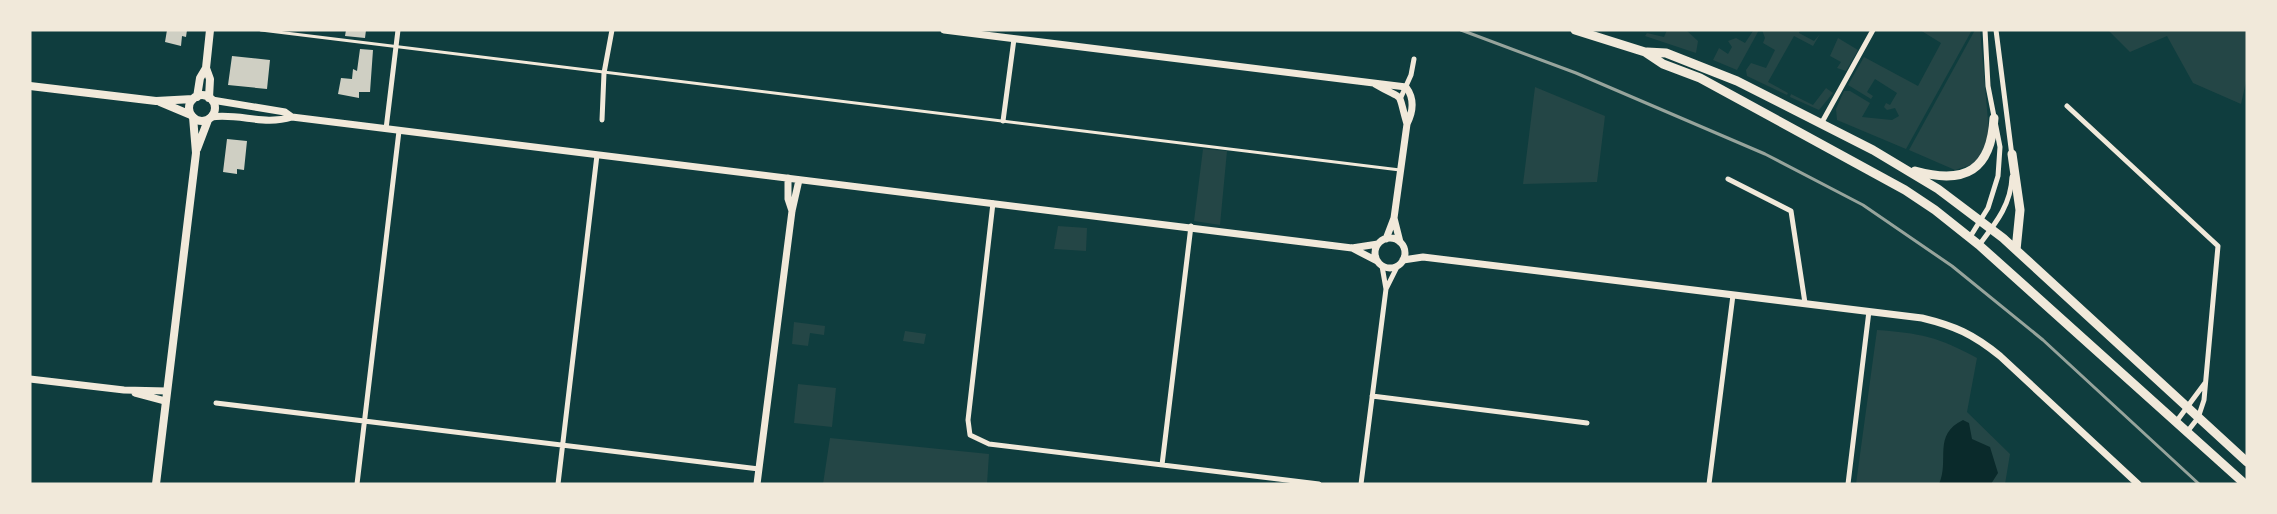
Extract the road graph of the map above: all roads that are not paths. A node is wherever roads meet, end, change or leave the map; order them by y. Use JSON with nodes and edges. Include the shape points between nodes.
{"nodes":[{"id":1,"x":210,"y":30,"type":"edge"},
{"id":2,"x":261,"y":30,"type":"edge"},
{"id":3,"x":398,"y":30,"type":"edge"},
{"id":4,"x":612,"y":30,"type":"edge"},
{"id":5,"x":944,"y":30,"type":"edge"},
{"id":6,"x":1575,"y":30,"type":"edge"},
{"id":7,"x":1873,"y":30,"type":"edge"},
{"id":8,"x":1985,"y":30,"type":"edge"},
{"id":9,"x":1996,"y":30,"type":"edge"},
{"id":10,"x":1014,"y":39,"type":"junction"},
{"id":11,"x":396,"y":46,"type":"junction"},
{"id":12,"x":1645,"y":52,"type":"junction"},
{"id":13,"x":1414,"y":59,"type":"dead end"},
{"id":14,"x":206,"y":68,"type":"junction"},
{"id":15,"x":604,"y":73,"type":"junction"},
{"id":16,"x":1375,"y":84,"type":"junction"},
{"id":17,"x":30,"y":86,"type":"edge"},
{"id":18,"x":1406,"y":87,"type":"junction"},
{"id":19,"x":1401,"y":97,"type":"junction"},
{"id":20,"x":195,"y":98,"type":"junction"},
{"id":21,"x":211,"y":99,"type":"junction"},
{"id":22,"x":156,"y":100,"type":"junction"},
{"id":23,"x":2067,"y":106,"type":"dead end"},
{"id":24,"x":192,"y":116,"type":"junction"},
{"id":25,"x":292,"y":117,"type":"junction"},
{"id":26,"x":209,"y":118,"type":"junction"},
{"id":27,"x":1994,"y":118,"type":"junction"},
{"id":28,"x":602,"y":120,"type":"dead end"},
{"id":29,"x":1003,"y":121,"type":"junction"},
{"id":30,"x":1407,"y":124,"type":"junction"},
{"id":31,"x":1821,"y":124,"type":"junction"},
{"id":32,"x":386,"y":129,"type":"junction"},
{"id":33,"x":399,"y":131,"type":"junction"},
{"id":34,"x":196,"y":153,"type":"junction"},
{"id":35,"x":2012,"y":154,"type":"junction"},
{"id":36,"x":597,"y":155,"type":"junction"},
{"id":37,"x":1904,"y":168,"type":"junction"},
{"id":38,"x":1400,"y":170,"type":"junction"},
{"id":39,"x":788,"y":178,"type":"junction"},
{"id":40,"x":1728,"y":179,"type":"dead end"},
{"id":41,"x":799,"y":180,"type":"junction"},
{"id":42,"x":993,"y":203,"type":"junction"},
{"id":43,"x":792,"y":211,"type":"junction"},
{"id":44,"x":1394,"y":218,"type":"junction"},
{"id":45,"x":1980,"y":220,"type":"junction"},
{"id":46,"x":1191,"y":226,"type":"junction"},
{"id":47,"x":1992,"y":228,"type":"junction"},
{"id":48,"x":1970,"y":237,"type":"junction"},
{"id":49,"x":1386,"y":239,"type":"junction"},
{"id":50,"x":1378,"y":244,"type":"junction"},
{"id":51,"x":1402,"y":245,"type":"junction"},
{"id":52,"x":1979,"y":245,"type":"junction"},
{"id":53,"x":1352,"y":248,"type":"junction"},
{"id":54,"x":2016,"y":250,"type":"junction"},
{"id":55,"x":1423,"y":257,"type":"junction"},
{"id":56,"x":1403,"y":260,"type":"junction"},
{"id":57,"x":1379,"y":263,"type":"junction"},
{"id":58,"x":1397,"y":267,"type":"junction"},
{"id":59,"x":1386,"y":289,"type":"junction"},
{"id":60,"x":1733,"y":295,"type":"junction"},
{"id":61,"x":1806,"y":303,"type":"junction"},
{"id":62,"x":1869,"y":311,"type":"junction"},
{"id":63,"x":30,"y":380,"type":"edge"},
{"id":64,"x":2205,"y":383,"type":"junction"},
{"id":65,"x":124,"y":390,"type":"junction"},
{"id":66,"x":167,"y":391,"type":"junction"},
{"id":67,"x":1372,"y":396,"type":"junction"},
{"id":68,"x":165,"y":401,"type":"junction"},
{"id":69,"x":216,"y":403,"type":"dead end"},
{"id":70,"x":2186,"y":406,"type":"junction"},
{"id":71,"x":2198,"y":418,"type":"junction"},
{"id":72,"x":364,"y":420,"type":"junction"},
{"id":73,"x":2176,"y":422,"type":"junction"},
{"id":74,"x":1587,"y":423,"type":"dead end"},
{"id":75,"x":2187,"y":432,"type":"junction"},
{"id":76,"x":563,"y":444,"type":"junction"},
{"id":77,"x":2247,"y":462,"type":"edge"},
{"id":78,"x":1162,"y":465,"type":"junction"},
{"id":79,"x":759,"y":469,"type":"junction"},
{"id":80,"x":156,"y":484,"type":"edge"},
{"id":81,"x":357,"y":484,"type":"edge"},
{"id":82,"x":558,"y":484,"type":"edge"},
{"id":83,"x":757,"y":484,"type":"edge"},
{"id":84,"x":1319,"y":484,"type":"edge"},
{"id":85,"x":1361,"y":484,"type":"edge"},
{"id":86,"x":1709,"y":484,"type":"edge"},
{"id":87,"x":1848,"y":484,"type":"edge"},
{"id":88,"x":2138,"y":484,"type":"edge"},
{"id":89,"x":2245,"y":484,"type":"edge"}],
"edges":[{"from":1,"to":14,"type":"main road"},
{"from":2,"to":11,"type":"lane"},
{"from":3,"to":11,"type":"street"},
{"from":4,"to":15,"type":"street"},
{"from":5,"to":10,"type":"street"},
{"from":6,"to":12,"type":"highway"},
{"from":7,"to":31,"type":"street"},
{"from":8,"to":27,"type":"street"},
{"from":9,"to":35,"type":"street"},
{"from":10,"to":16,"type":"street"},
{"from":10,"to":29,"type":"street"},
{"from":11,"to":15,"type":"lane"},
{"from":11,"to":32,"type":"street"},
{"from":12,"to":31,"type":"highway","via":[[1666,53],[1706,68]]},
{"from":12,"to":48,"type":"highway","via":[[1905,190]]},
{"from":13,"to":18,"type":"street"},
{"from":14,"to":20,"type":"main road"},
{"from":14,"to":21,"type":"main road"},
{"from":15,"to":28,"type":"street"},
{"from":15,"to":29,"type":"lane"},
{"from":16,"to":18,"type":"street"},
{"from":16,"to":19,"type":"street"},
{"from":17,"to":22,"type":"main road"},
{"from":18,"to":19,"type":"street"},
{"from":18,"to":30,"type":"street","via":[[1412,102]]},
{"from":19,"to":30,"type":"street"},
{"from":20,"to":21,"type":"main road"},
{"from":20,"to":22,"type":"main road"},
{"from":20,"to":24,"type":"main road","via":[[189,107]]},
{"from":21,"to":25,"type":"street","via":[[285,112]]},
{"from":21,"to":26,"type":"main road","via":[[214,111]]},
{"from":22,"to":24,"type":"main road"},
{"from":23,"to":64,"type":"street","via":[[2218,246]]},
{"from":24,"to":26,"type":"main road","via":[[200,121]]},
{"from":24,"to":34,"type":"main road"},
{"from":25,"to":26,"type":"street","via":[[267,122],[241,115]]},
{"from":25,"to":32,"type":"street"},
{"from":26,"to":34,"type":"main road"},
{"from":27,"to":37,"type":"highway","via":[[1993,143],[1985,160],[1975,169],[1932,176]]},
{"from":27,"to":45,"type":"street","via":[[2000,147],[1998,176]]},
{"from":29,"to":38,"type":"lane"},
{"from":30,"to":38,"type":"street"},
{"from":31,"to":37,"type":"highway"},
{"from":32,"to":33,"type":"street"},
{"from":33,"to":36,"type":"street"},
{"from":33,"to":72,"type":"street"},
{"from":34,"to":66,"type":"main road"},
{"from":35,"to":47,"type":"street","via":[[2010,198]]},
{"from":35,"to":54,"type":"highway","via":[[2020,210]]},
{"from":36,"to":39,"type":"street"},
{"from":36,"to":76,"type":"street"},
{"from":37,"to":45,"type":"highway"},
{"from":38,"to":44,"type":"street"},
{"from":39,"to":41,"type":"street"},
{"from":39,"to":43,"type":"street"},
{"from":40,"to":61,"type":"street","via":[[1791,211]]},
{"from":41,"to":42,"type":"street"},
{"from":41,"to":43,"type":"street"},
{"from":42,"to":46,"type":"street"},
{"from":42,"to":78,"type":"street","via":[[968,420],[970,435],[989,444]]},
{"from":43,"to":79,"type":"street"},
{"from":44,"to":49,"type":"street"},
{"from":44,"to":51,"type":"street"},
{"from":45,"to":47,"type":"highway"},
{"from":45,"to":48,"type":"street"},
{"from":46,"to":53,"type":"street"},
{"from":46,"to":78,"type":"street"},
{"from":47,"to":52,"type":"street"},
{"from":47,"to":54,"type":"highway"},
{"from":48,"to":52,"type":"highway"},
{"from":49,"to":50,"type":"street"},
{"from":49,"to":51,"type":"street"},
{"from":50,"to":53,"type":"street"},
{"from":50,"to":57,"type":"street","via":[[1375,252]]},
{"from":51,"to":55,"type":"street"},
{"from":51,"to":56,"type":"street"},
{"from":52,"to":73,"type":"highway"},
{"from":53,"to":57,"type":"street"},
{"from":54,"to":70,"type":"highway"},
{"from":55,"to":56,"type":"street"},
{"from":55,"to":60,"type":"street"},
{"from":56,"to":58,"type":"street"},
{"from":57,"to":58,"type":"street"},
{"from":57,"to":59,"type":"street"},
{"from":58,"to":59,"type":"street"},
{"from":59,"to":67,"type":"street"},
{"from":60,"to":61,"type":"street"},
{"from":60,"to":86,"type":"street"},
{"from":61,"to":62,"type":"street"},
{"from":62,"to":87,"type":"street"},
{"from":62,"to":88,"type":"street","via":[[1955,326],[1981,341]]},
{"from":63,"to":65,"type":"street"},
{"from":64,"to":70,"type":"street"},
{"from":64,"to":71,"type":"street","via":[[2203,409]]},
{"from":65,"to":66,"type":"street"},
{"from":65,"to":68,"type":"street"},
{"from":66,"to":68,"type":"main road"},
{"from":67,"to":74,"type":"street"},
{"from":67,"to":85,"type":"street"},
{"from":68,"to":80,"type":"main road"},
{"from":69,"to":72,"type":"street"},
{"from":70,"to":71,"type":"highway"},
{"from":70,"to":73,"type":"street"},
{"from":71,"to":75,"type":"street"},
{"from":71,"to":77,"type":"highway"},
{"from":72,"to":76,"type":"street"},
{"from":72,"to":81,"type":"street"},
{"from":73,"to":75,"type":"highway"},
{"from":75,"to":89,"type":"highway"},
{"from":76,"to":79,"type":"street"},
{"from":76,"to":82,"type":"street"},
{"from":78,"to":84,"type":"street"},
{"from":79,"to":83,"type":"street"}]}
